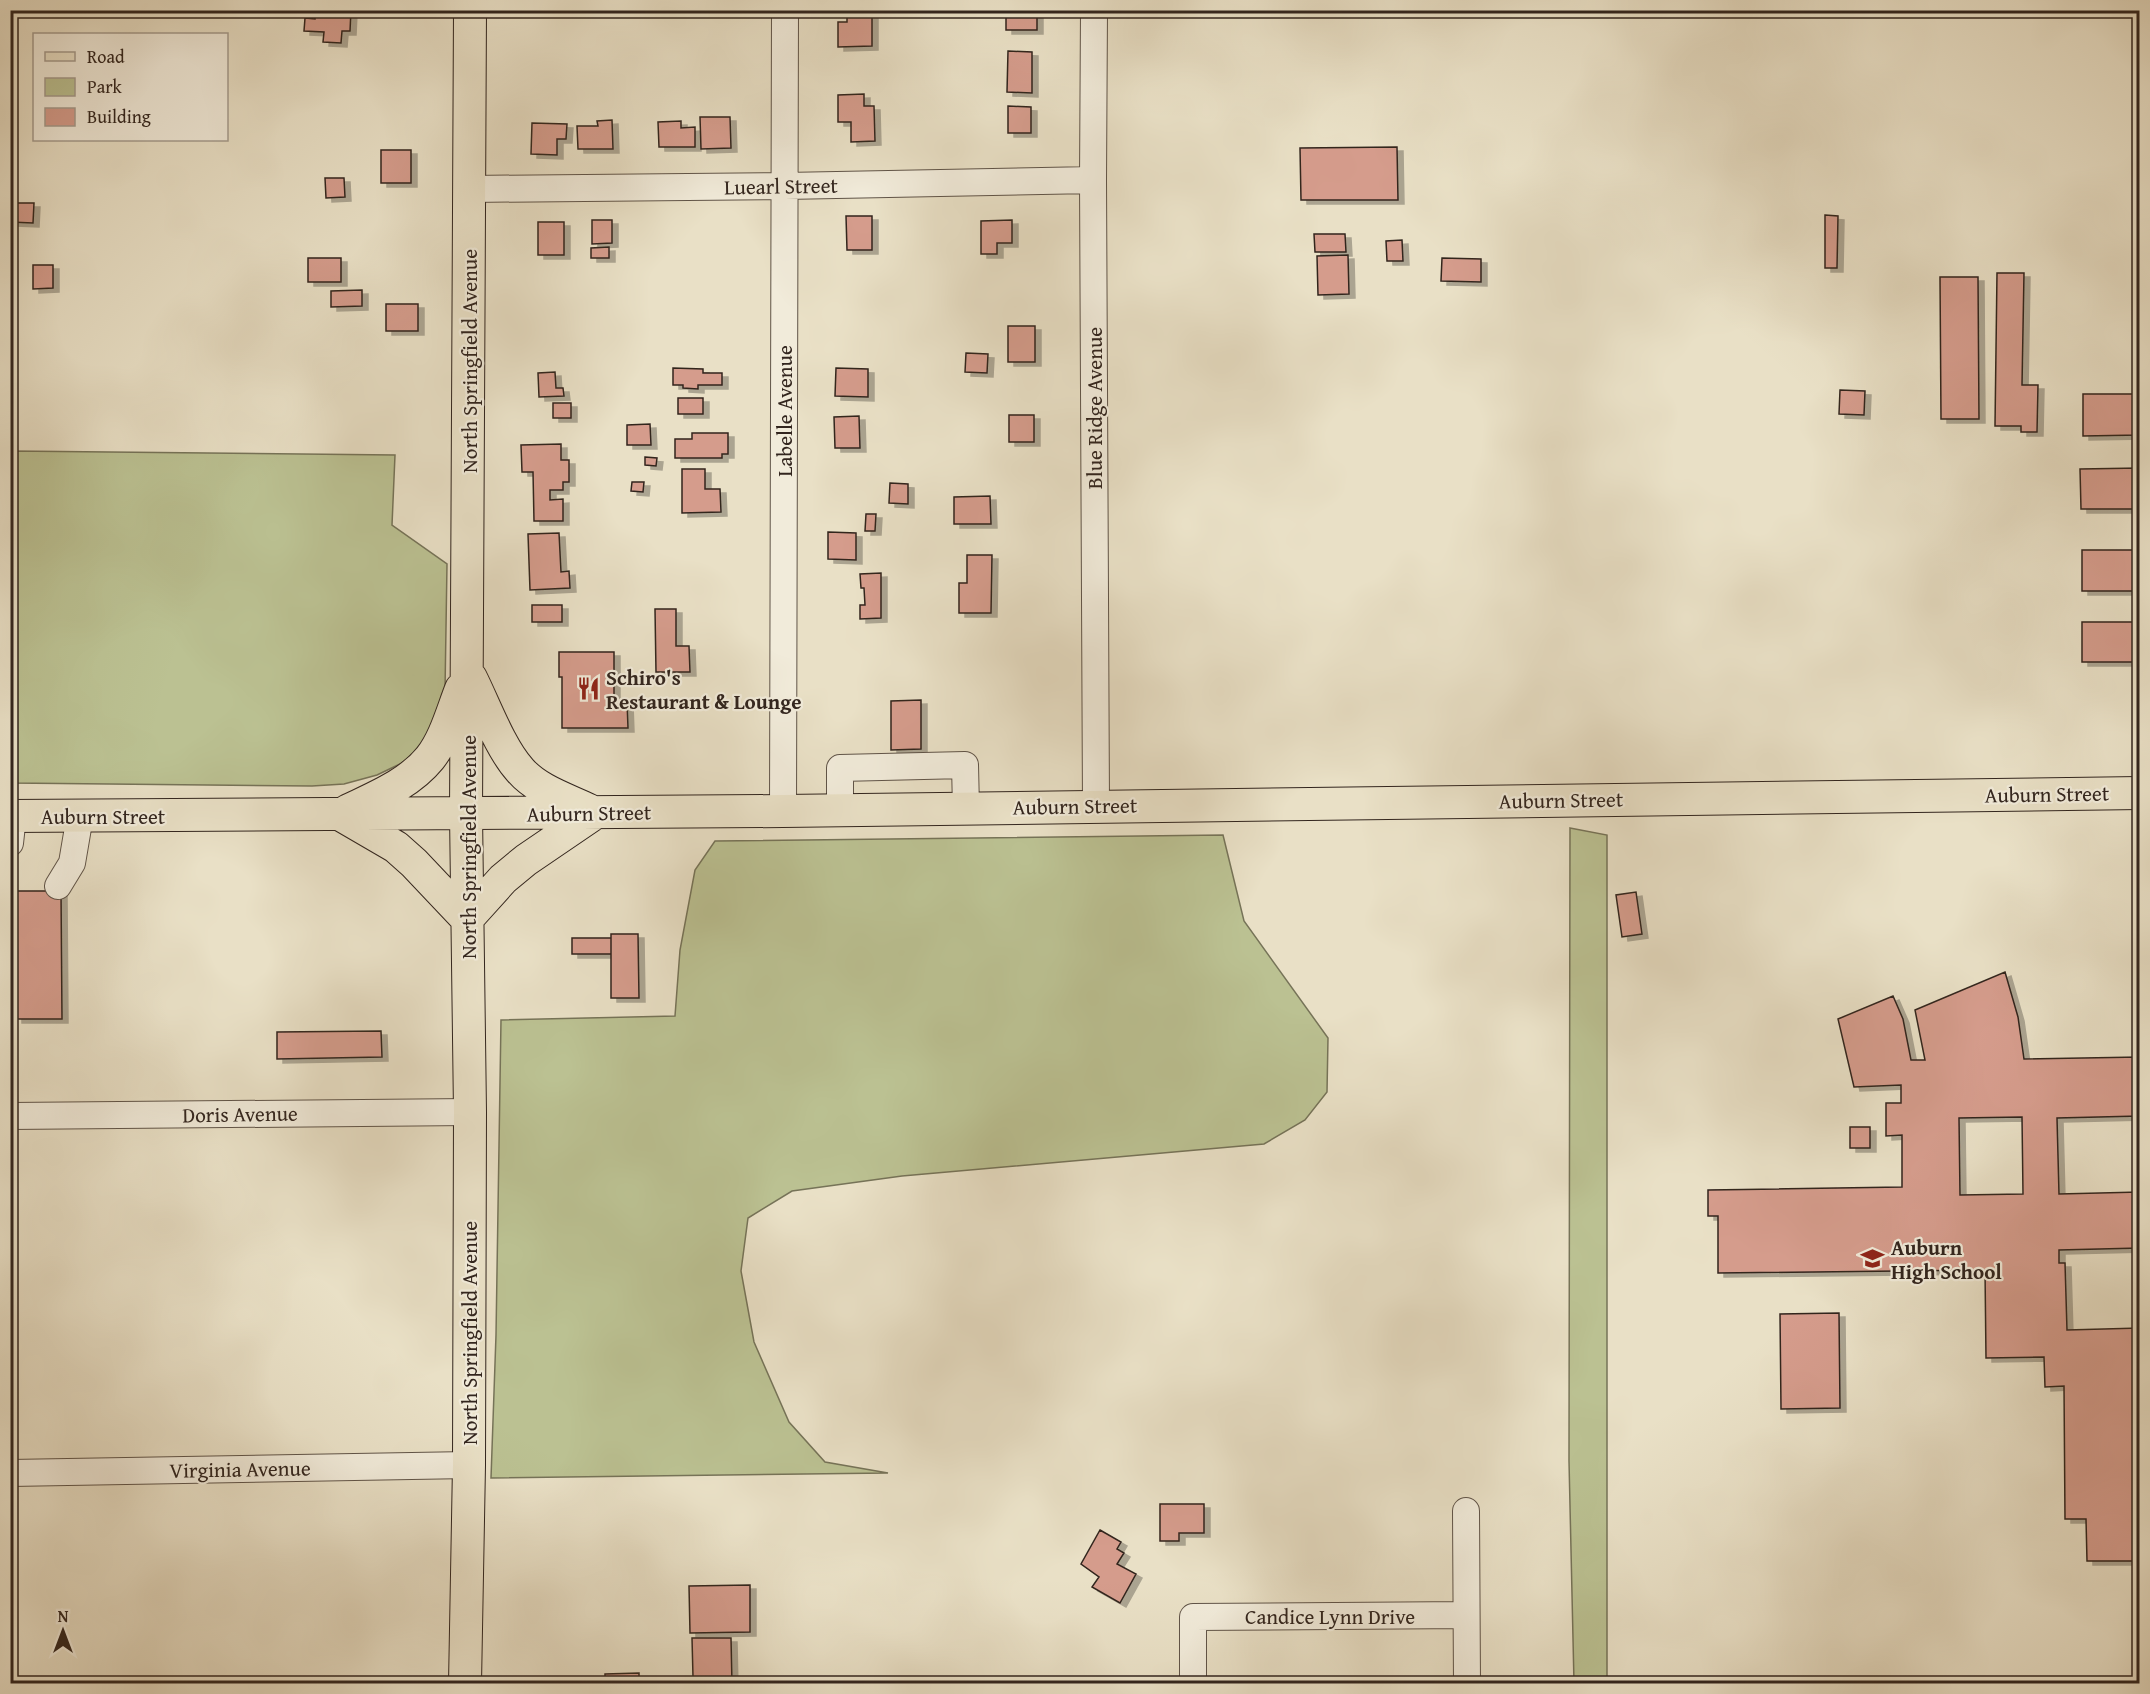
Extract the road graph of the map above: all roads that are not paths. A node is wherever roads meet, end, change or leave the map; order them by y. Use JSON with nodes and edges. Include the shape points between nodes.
{"nodes":[{"id":1,"x":470,"y":10,"type":"edge"},
{"id":2,"x":784,"y":10,"type":"edge"},
{"id":3,"x":1094,"y":10,"type":"edge"},
{"id":4,"x":1093,"y":180,"type":"junction"},
{"id":5,"x":785,"y":186,"type":"junction"},
{"id":6,"x":470,"y":189,"type":"junction"},
{"id":7,"x":468,"y":672,"type":"junction"},
{"id":8,"x":2139,"y":793,"type":"edge"},
{"id":9,"x":1096,"y":806,"type":"junction"},
{"id":10,"x":966,"y":808,"type":"junction"},
{"id":11,"x":840,"y":809,"type":"junction"},
{"id":12,"x":783,"y":811,"type":"junction"},
{"id":13,"x":595,"y":813,"type":"junction"},
{"id":14,"x":340,"y":814,"type":"junction"},
{"id":15,"x":466,"y":814,"type":"junction"},
{"id":16,"x":80,"y":816,"type":"junction"},
{"id":17,"x":11,"y":825,"type":"edge"},
{"id":18,"x":58,"y":886,"type":"dead end"},
{"id":19,"x":467,"y":919,"type":"junction"},
{"id":20,"x":470,"y":1112,"type":"junction"},
{"id":21,"x":10,"y":1116,"type":"edge"},
{"id":22,"x":469,"y":1466,"type":"junction"},
{"id":23,"x":10,"y":1473,"type":"edge"},
{"id":24,"x":1466,"y":1511,"type":"dead end"},
{"id":25,"x":1466,"y":1615,"type":"junction"},
{"id":26,"x":465,"y":1683,"type":"edge"},
{"id":27,"x":1193,"y":1683,"type":"edge"},
{"id":28,"x":1467,"y":1683,"type":"edge"}],
"edges":[{"from":1,"to":6,"type":"main road","name":"North Springfield Avenue"},
{"from":2,"to":5,"type":"street","name":"Labelle Avenue"},
{"from":3,"to":4,"type":"street","name":"Blue Ridge Avenue"},
{"from":4,"to":5,"type":"street","name":"Luearl Street"},
{"from":4,"to":9,"type":"street","name":"Blue Ridge Avenue"},
{"from":5,"to":6,"type":"street","name":"Luearl Street"},
{"from":5,"to":12,"type":"street","name":"Labelle Avenue"},
{"from":6,"to":7,"type":"main road","name":"North Springfield Avenue"},
{"from":7,"to":13,"type":"main road","via":[[520,772]]},
{"from":7,"to":14,"type":"main road","via":[[430,759],[399,785]]},
{"from":7,"to":15,"type":"main road","name":"North Springfield Avenue"},
{"from":8,"to":9,"type":"main road","name":"Auburn Street"},
{"from":9,"to":10,"type":"main road","name":"Auburn Street"},
{"from":10,"to":11,"type":"main road","name":"Auburn Street"},
{"from":10,"to":11,"type":"street","via":[[965,765],[840,768]]},
{"from":11,"to":12,"type":"main road","name":"Auburn Street"},
{"from":12,"to":13,"type":"main road","name":"Auburn Street"},
{"from":13,"to":15,"type":"main road","name":"Auburn Street"},
{"from":13,"to":19,"type":"main road","via":[[503,879]]},
{"from":14,"to":15,"type":"main road","name":"Auburn Street"},
{"from":14,"to":16,"type":"main road","name":"Auburn Street"},
{"from":14,"to":19,"type":"main road","via":[[396,847]]},
{"from":15,"to":19,"type":"main road","name":"North Springfield Avenue"},
{"from":16,"to":17,"type":"main road","name":"Auburn Street"},
{"from":16,"to":18,"type":"street","via":[[72,863]]},
{"from":19,"to":20,"type":"main road","name":"North Springfield Avenue"},
{"from":20,"to":21,"type":"street","name":"Doris Avenue"},
{"from":20,"to":22,"type":"main road","name":"North Springfield Avenue"},
{"from":22,"to":23,"type":"street","name":"Virginia Avenue"},
{"from":22,"to":26,"type":"main road","name":"North Springfield Avenue"},
{"from":24,"to":25,"type":"street"},
{"from":25,"to":27,"type":"street","name":"Candice Lynn Drive","via":[[1193,1617]]},
{"from":25,"to":28,"type":"street"}]}
